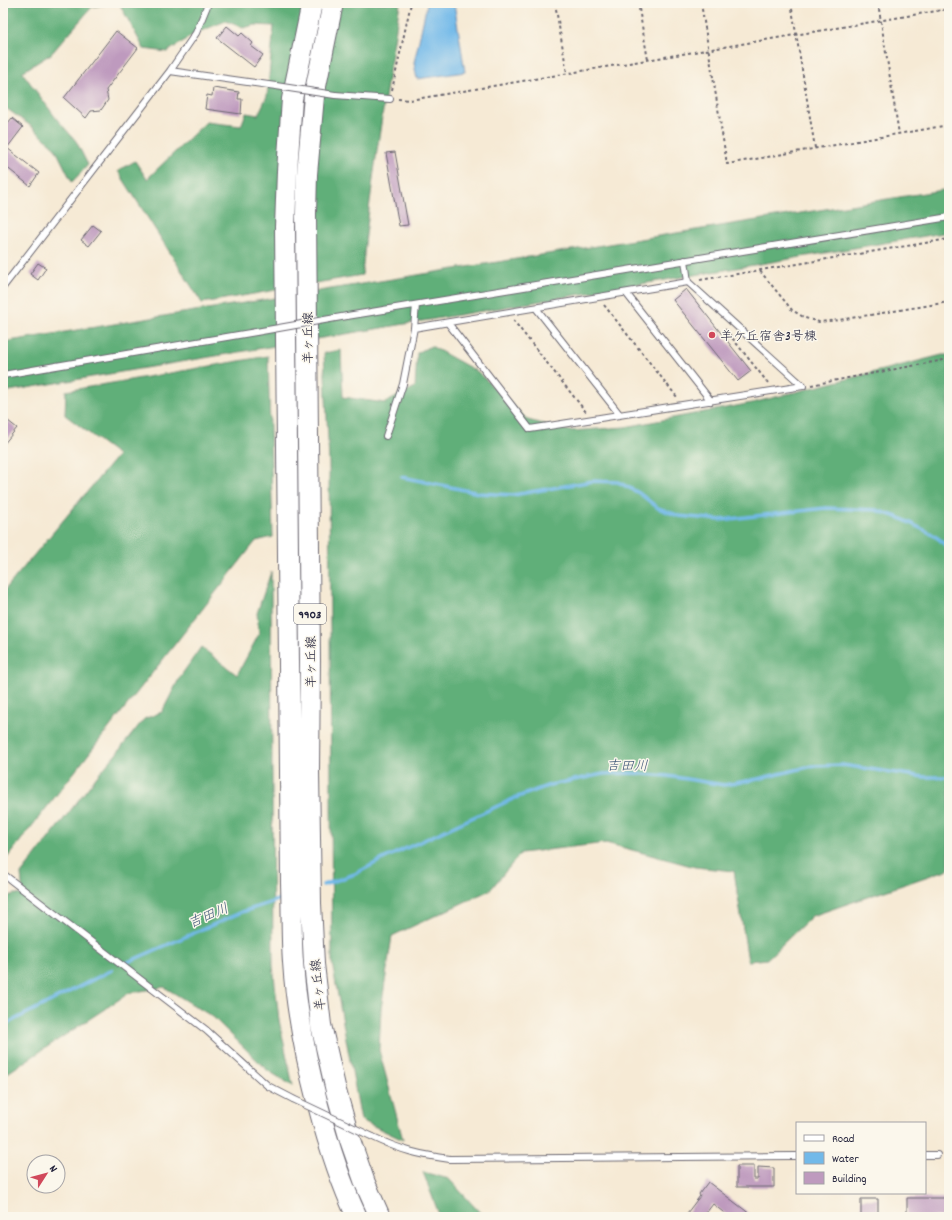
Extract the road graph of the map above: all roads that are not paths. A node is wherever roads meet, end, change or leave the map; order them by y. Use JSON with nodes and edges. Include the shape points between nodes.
{"nodes":[{"id":1,"x":207,"y":3,"type":"edge"},
{"id":2,"x":312,"y":3,"type":"edge"},
{"id":3,"x":333,"y":3,"type":"edge"},
{"id":4,"x":170,"y":71,"type":"junction"},
{"id":5,"x":390,"y":99,"type":"road end"},
{"id":6,"x":949,"y":217,"type":"edge"},
{"id":7,"x":685,"y":260,"type":"junction"},
{"id":8,"x":688,"y":282,"type":"junction"},
{"id":9,"x":3,"y":287,"type":"edge"},
{"id":10,"x":626,"y":293,"type":"dead end"},
{"id":11,"x":416,"y":305,"type":"junction"},
{"id":12,"x":536,"y":308,"type":"junction"},
{"id":13,"x":448,"y":323,"type":"junction"},
{"id":14,"x":414,"y":328,"type":"junction"},
{"id":15,"x":3,"y":375,"type":"edge"},
{"id":16,"x":711,"y":401,"type":"junction"},
{"id":17,"x":620,"y":415,"type":"junction"},
{"id":18,"x":386,"y":436,"type":"dead end"},
{"id":19,"x":3,"y":874,"type":"edge"},
{"id":20,"x":926,"y":1155,"type":"edge"},
{"id":21,"x":937,"y":1155,"type":"dead end"},
{"id":22,"x":796,"y":1156,"type":"edge"},
{"id":23,"x":357,"y":1217,"type":"edge"},
{"id":24,"x":380,"y":1217,"type":"edge"}],
"edges":[{"from":1,"to":4,"type":"lane","via":[[196,33]]},
{"from":2,"to":23,"type":"main road","name":"羊ヶ丘線","number":"9903","via":[[292,99],[285,227],[293,963],[299,1017],[309,1068],[325,1130],[347,1196]]},
{"from":3,"to":24,"type":"main road","name":"羊ヶ丘線","number":"9903","via":[[314,96],[306,214],[311,903],[314,964],[323,1033],[350,1140]]},
{"from":4,"to":5,"type":"lane","bridge":true,"via":[[335,95]]},
{"from":4,"to":9,"type":"lane"},
{"from":6,"to":7,"type":"lane"},
{"from":7,"to":8,"type":"lane"},
{"from":7,"to":11,"type":"lane"},
{"from":8,"to":12,"type":"lane"},
{"from":8,"to":16,"type":"lane","via":[[803,386]]},
{"from":10,"to":16,"type":"lane"},
{"from":11,"to":14,"type":"lane"},
{"from":11,"to":15,"type":"lane","bridge":true},
{"from":12,"to":13,"type":"lane"},
{"from":12,"to":17,"type":"lane"},
{"from":13,"to":14,"type":"lane"},
{"from":13,"to":17,"type":"lane","via":[[530,429]]},
{"from":14,"to":18,"type":"lane","via":[[403,384]]},
{"from":16,"to":17,"type":"lane"},
{"from":19,"to":22,"type":"lane","bridge":true,"via":[[206,1030],[268,1086],[387,1144],[411,1153],[450,1159]]},
{"from":20,"to":21,"type":"lane"}]}
